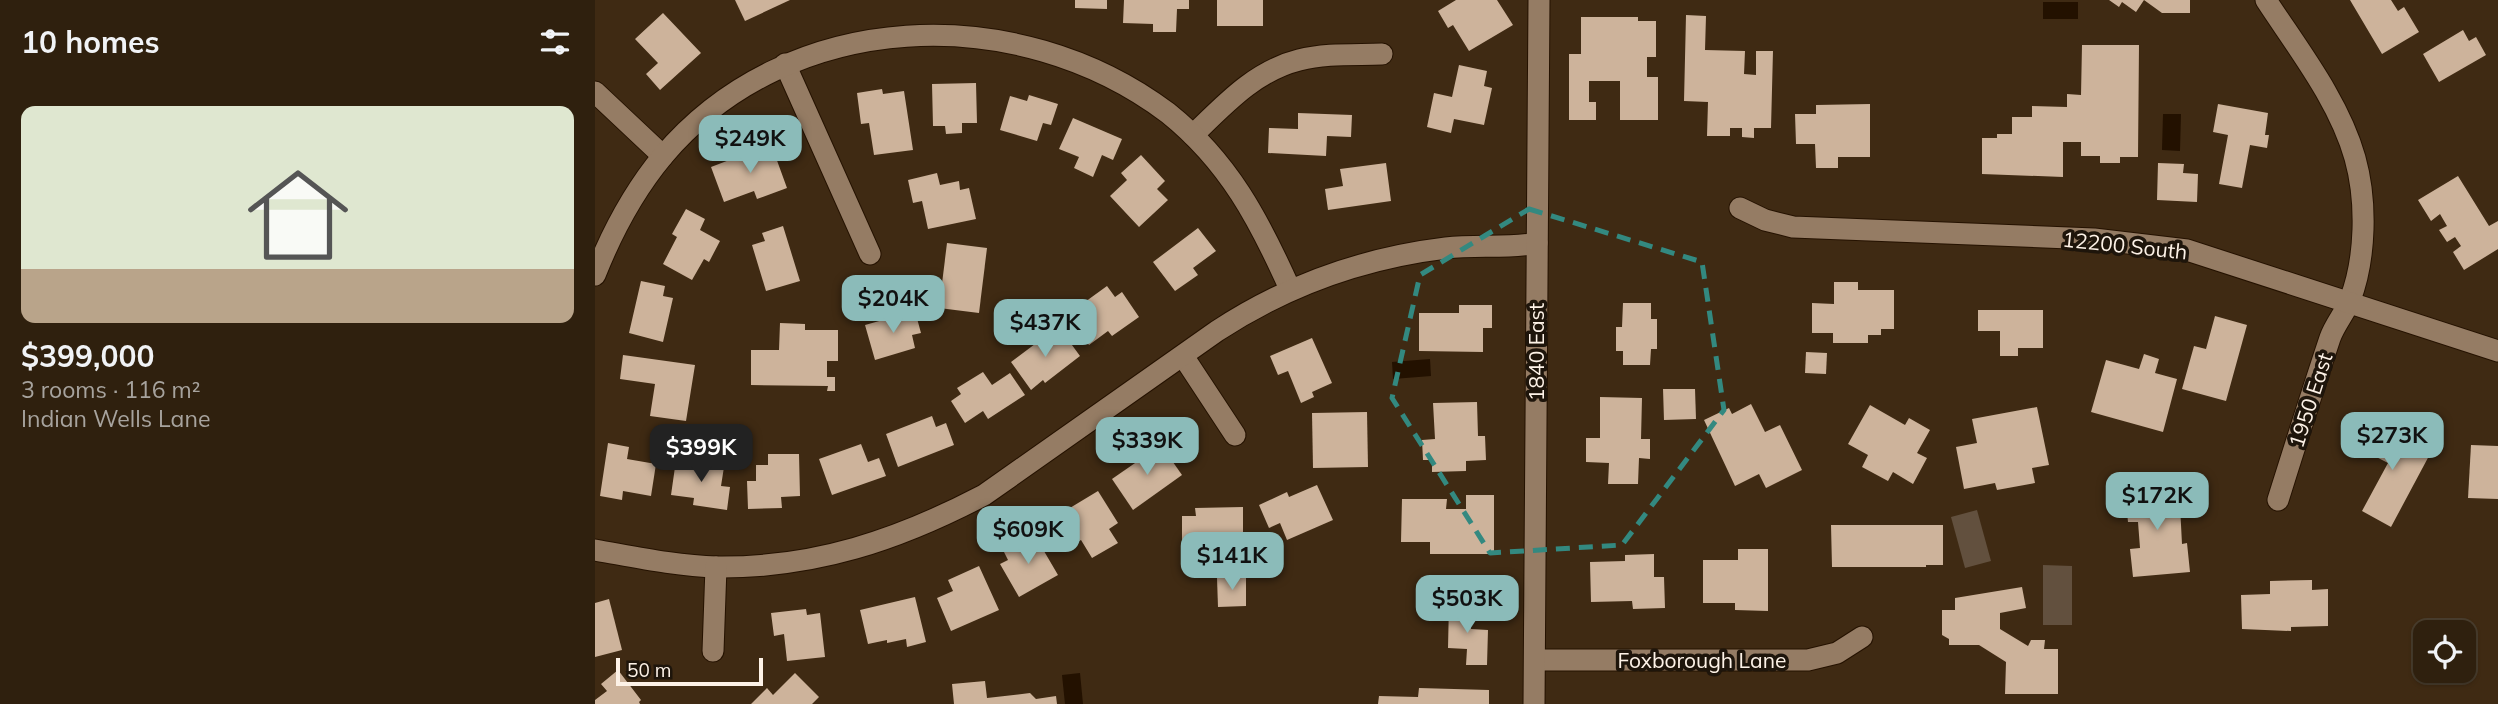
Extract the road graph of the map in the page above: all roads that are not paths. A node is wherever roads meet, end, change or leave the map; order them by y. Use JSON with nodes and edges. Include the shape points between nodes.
{"nodes":[{"id":1,"x":1539,"y":0,"type":"edge"},
{"id":2,"x":2266,"y":0,"type":"edge"},
{"id":3,"x":1382,"y":54,"type":"dead end"},
{"id":4,"x":785,"y":64,"type":"junction"},
{"id":5,"x":595,"y":92,"type":"edge"},
{"id":6,"x":1193,"y":135,"type":"junction"},
{"id":7,"x":663,"y":156,"type":"junction"},
{"id":8,"x":1740,"y":208,"type":"dead end"},
{"id":9,"x":1537,"y":243,"type":"junction"},
{"id":10,"x":870,"y":254,"type":"dead end"},
{"id":11,"x":595,"y":275,"type":"edge"},
{"id":12,"x":1290,"y":289,"type":"junction"},
{"id":13,"x":2349,"y":302,"type":"junction"},
{"id":14,"x":2498,"y":351,"type":"edge"},
{"id":15,"x":1183,"y":356,"type":"junction"},
{"id":16,"x":1235,"y":435,"type":"dead end"},
{"id":17,"x":2278,"y":500,"type":"dead end"},
{"id":18,"x":595,"y":550,"type":"edge"},
{"id":19,"x":716,"y":567,"type":"junction"},
{"id":20,"x":1862,"y":636,"type":"dead end"},
{"id":21,"x":713,"y":650,"type":"dead end"},
{"id":22,"x":1536,"y":660,"type":"junction"},
{"id":23,"x":1534,"y":704,"type":"edge"}],
"edges":[{"from":1,"to":9,"type":"street","name":"1840 East"},
{"from":2,"to":13,"type":"street","name":"1950 East","via":[[2323,89],[2355,158],[2361,232],[2358,272]]},
{"from":3,"to":6,"type":"street","via":[[1319,57],[1280,66],[1244,87]]},
{"from":4,"to":6,"type":"street","via":[[852,41],[889,34],[954,31],[1006,36],[1045,46],[1112,75],[1168,112]]},
{"from":4,"to":7,"type":"street","via":[[718,104]]},
{"from":4,"to":10,"type":"street"},
{"from":5,"to":7,"type":"street"},
{"from":6,"to":12,"type":"street","via":[[1220,164],[1258,220]]},
{"from":7,"to":11,"type":"street","via":[[634,195]]},
{"from":8,"to":13,"type":"street","name":"12200 South","via":[[1793,227],[2156,244],[2218,258]]},
{"from":9,"to":12,"type":"street","via":[[1402,255],[1324,275]]},
{"from":9,"to":22,"type":"street","name":"1840 East"},
{"from":12,"to":15,"type":"street","via":[[1252,308]]},
{"from":13,"to":14,"type":"street","name":"12200 South"},
{"from":13,"to":17,"type":"street","name":"1950 East","via":[[2332,333]]},
{"from":15,"to":16,"type":"street"},
{"from":15,"to":19,"type":"street","via":[[1020,472],[941,517],[853,551],[808,561]]},
{"from":18,"to":19,"type":"street"},
{"from":19,"to":21,"type":"street"},
{"from":20,"to":22,"type":"street","name":"Foxborough Lane","via":[[1837,653],[1808,660]]},
{"from":22,"to":23,"type":"street","name":"1840 East"}]}
